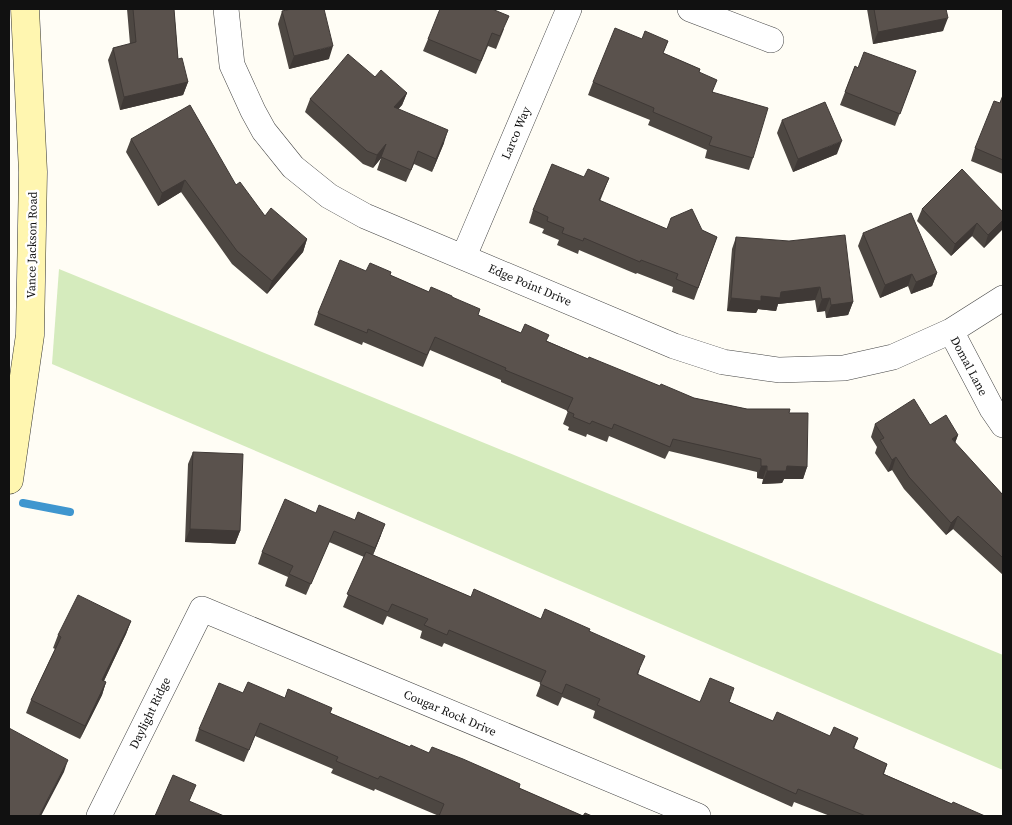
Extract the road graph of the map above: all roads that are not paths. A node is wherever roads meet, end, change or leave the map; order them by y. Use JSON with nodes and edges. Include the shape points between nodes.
{"nodes":[{"id":1,"x":25,"y":9,"type":"edge"},
{"id":2,"x":226,"y":9,"type":"edge"},
{"id":3,"x":569,"y":9,"type":"edge"},
{"id":4,"x":690,"y":9,"type":"edge"},
{"id":5,"x":771,"y":40,"type":"dead end"},
{"id":6,"x":464,"y":256,"type":"junction"},
{"id":7,"x":1003,"y":298,"type":"edge"},
{"id":8,"x":951,"y":331,"type":"junction"},
{"id":9,"x":1003,"y":425,"type":"edge"},
{"id":10,"x":9,"y":480,"type":"edge"},
{"id":11,"x":202,"y":609,"type":"joint"},
{"id":12,"x":99,"y":816,"type":"edge"},
{"id":13,"x":698,"y":816,"type":"edge"}],
"edges":[{"from":1,"to":10,"type":"main road","name":"Vance Jackson Road","via":[[33,172],[30,335]]},
{"from":2,"to":6,"type":"street","name":"Edge Point Drive","via":[[232,65],[264,131],[293,167],[329,196],[366,216]]},
{"from":3,"to":6,"type":"street","name":"Larco Way"},
{"from":4,"to":5,"type":"street"},
{"from":6,"to":8,"type":"street","name":"Edge Point Drive","via":[[674,346],[723,362],[779,370],[844,368],[893,357]]},
{"from":7,"to":8,"type":"street","name":"Edge Point Drive"},
{"from":8,"to":9,"type":"street","name":"Domal Lane"},
{"from":11,"to":12,"type":"street","name":"Daylight Ridge"},
{"from":11,"to":13,"type":"street","name":"Cougar Rock Drive"}]}
